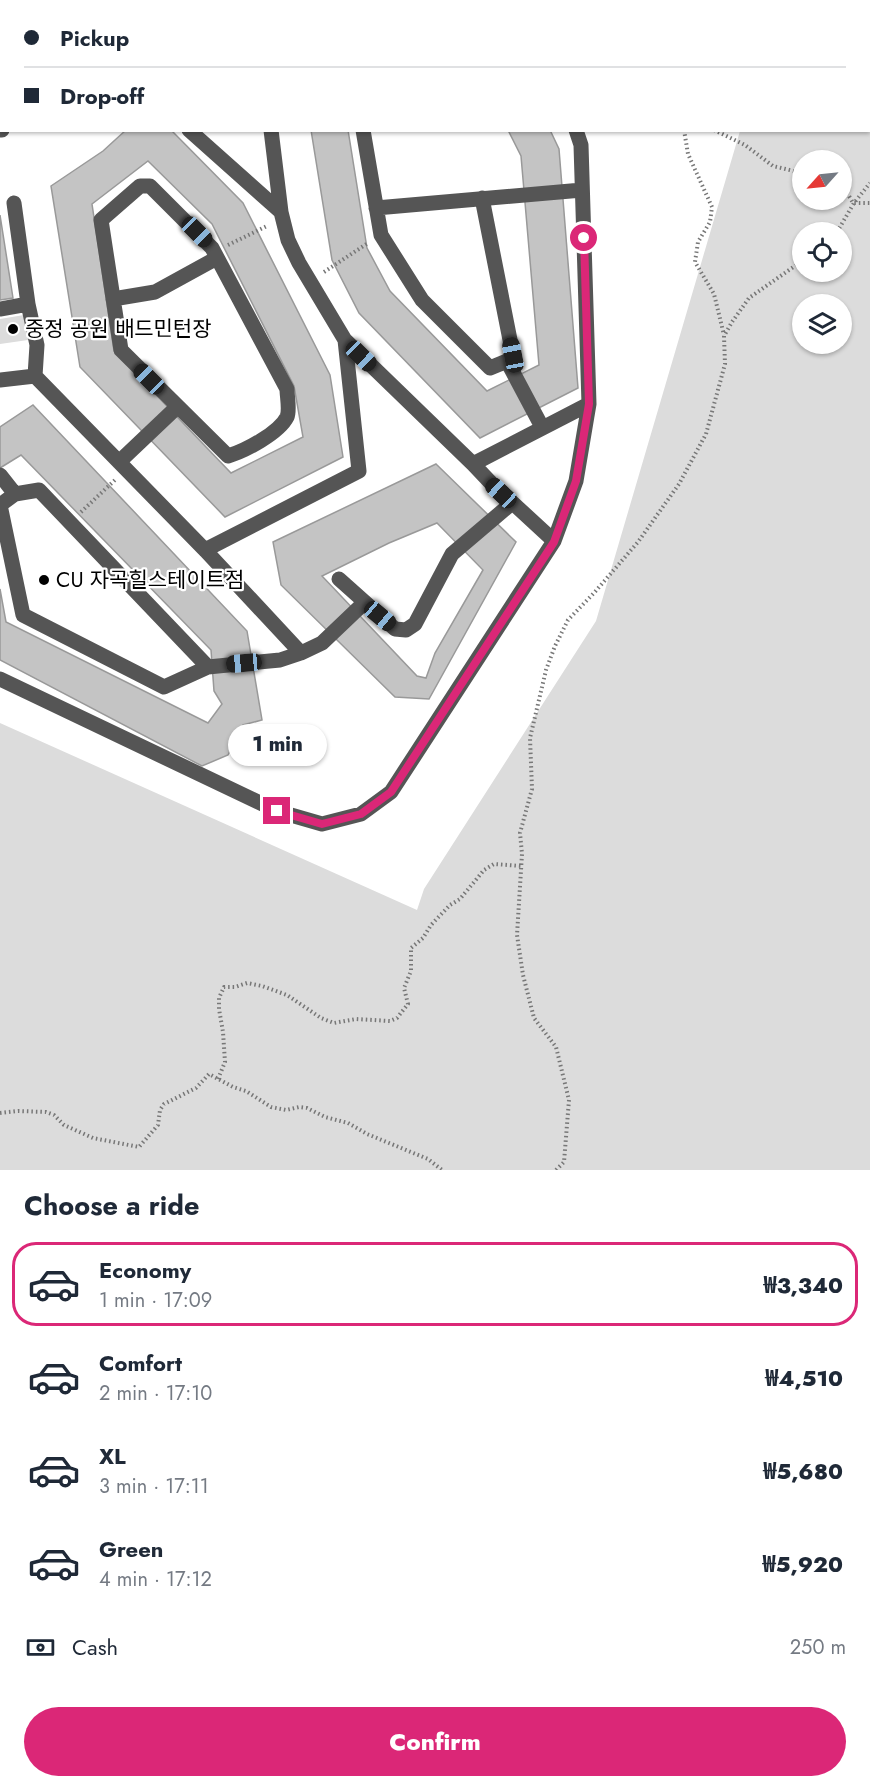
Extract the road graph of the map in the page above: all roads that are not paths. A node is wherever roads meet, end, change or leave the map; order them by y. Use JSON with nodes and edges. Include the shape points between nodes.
{"nodes":[{"id":1,"x":191,"y":132,"type":"edge"},
{"id":2,"x":271,"y":132,"type":"edge"},
{"id":3,"x":363,"y":132,"type":"edge"},
{"id":4,"x":577,"y":132,"type":"edge"},
{"id":5,"x":582,"y":190,"type":"junction"},
{"id":6,"x":482,"y":198,"type":"junction"},
{"id":7,"x":14,"y":203,"type":"dead end"},
{"id":8,"x":376,"y":208,"type":"junction"},
{"id":9,"x":281,"y":212,"type":"junction"},
{"id":10,"x":221,"y":253,"type":"junction"},
{"id":11,"x":113,"y":299,"type":"junction"},
{"id":12,"x":28,"y":304,"type":"junction"},
{"id":13,"x":0,"y":309,"type":"edge"},
{"id":14,"x":345,"y":340,"type":"junction"},
{"id":15,"x":507,"y":361,"type":"junction"},
{"id":16,"x":35,"y":376,"type":"junction"},
{"id":17,"x":0,"y":380,"type":"edge"},
{"id":18,"x":589,"y":404,"type":"junction"},
{"id":19,"x":177,"y":407,"type":"junction"},
{"id":20,"x":542,"y":427,"type":"junction"},
{"id":21,"x":119,"y":462,"type":"junction"},
{"id":22,"x":473,"y":464,"type":"junction"},
{"id":23,"x":0,"y":475,"type":"edge"},
{"id":24,"x":15,"y":494,"type":"junction"},
{"id":25,"x":512,"y":503,"type":"junction"},
{"id":26,"x":554,"y":542,"type":"junction"},
{"id":27,"x":205,"y":550,"type":"junction"},
{"id":28,"x":339,"y":579,"type":"dead end"},
{"id":29,"x":364,"y":603,"type":"junction"},
{"id":30,"x":301,"y":653,"type":"junction"},
{"id":31,"x":208,"y":667,"type":"junction"},
{"id":32,"x":0,"y":679,"type":"edge"}],
"edges":[{"from":1,"to":9,"type":"lane"},
{"from":2,"to":9,"type":"lane"},
{"from":3,"to":8,"type":"lane"},
{"from":4,"to":5,"type":"lane","via":[[581,145]]},
{"from":5,"to":6,"type":"lane"},
{"from":5,"to":18,"type":"lane"},
{"from":6,"to":8,"type":"lane"},
{"from":6,"to":15,"type":"lane","via":[[513,355]]},
{"from":7,"to":12,"type":"lane"},
{"from":8,"to":15,"type":"lane","via":[[381,235],[422,300],[490,368]]},
{"from":9,"to":14,"type":"lane","via":[[298,264]]},
{"from":10,"to":11,"type":"lane","via":[[155,292]]},
{"from":10,"to":11,"type":"lane","via":[[150,186],[140,186],[101,220]]},
{"from":10,"to":19,"type":"lane","via":[[287,389],[288,415],[279,428],[228,456]]},
{"from":11,"to":19,"type":"lane","via":[[121,350]]},
{"from":12,"to":13,"type":"lane"},
{"from":12,"to":16,"type":"lane","via":[[37,345]]},
{"from":14,"to":22,"type":"lane"},
{"from":14,"to":27,"type":"lane","via":[[359,471]]},
{"from":15,"to":20,"type":"lane"},
{"from":16,"to":17,"type":"lane"},
{"from":16,"to":21,"type":"lane"},
{"from":18,"to":20,"type":"lane"},
{"from":18,"to":26,"type":"lane","via":[[576,481]]},
{"from":19,"to":21,"type":"lane"},
{"from":20,"to":22,"type":"lane"},
{"from":21,"to":27,"type":"lane"},
{"from":22,"to":25,"type":"lane"},
{"from":23,"to":24,"type":"lane"},
{"from":24,"to":31,"type":"lane","via":[[39,490]]},
{"from":24,"to":31,"type":"lane","via":[[0,505],[23,615],[164,687]]},
{"from":25,"to":26,"type":"lane"},
{"from":25,"to":29,"type":"lane","via":[[452,554],[415,624],[406,630],[395,629]]},
{"from":26,"to":32,"type":"lane","via":[[391,792],[361,814],[322,824],[277,811]]},
{"from":27,"to":30,"type":"lane"},
{"from":28,"to":29,"type":"lane"},
{"from":29,"to":30,"type":"lane","via":[[322,643]]},
{"from":30,"to":31,"type":"lane","via":[[280,660]]}]}
